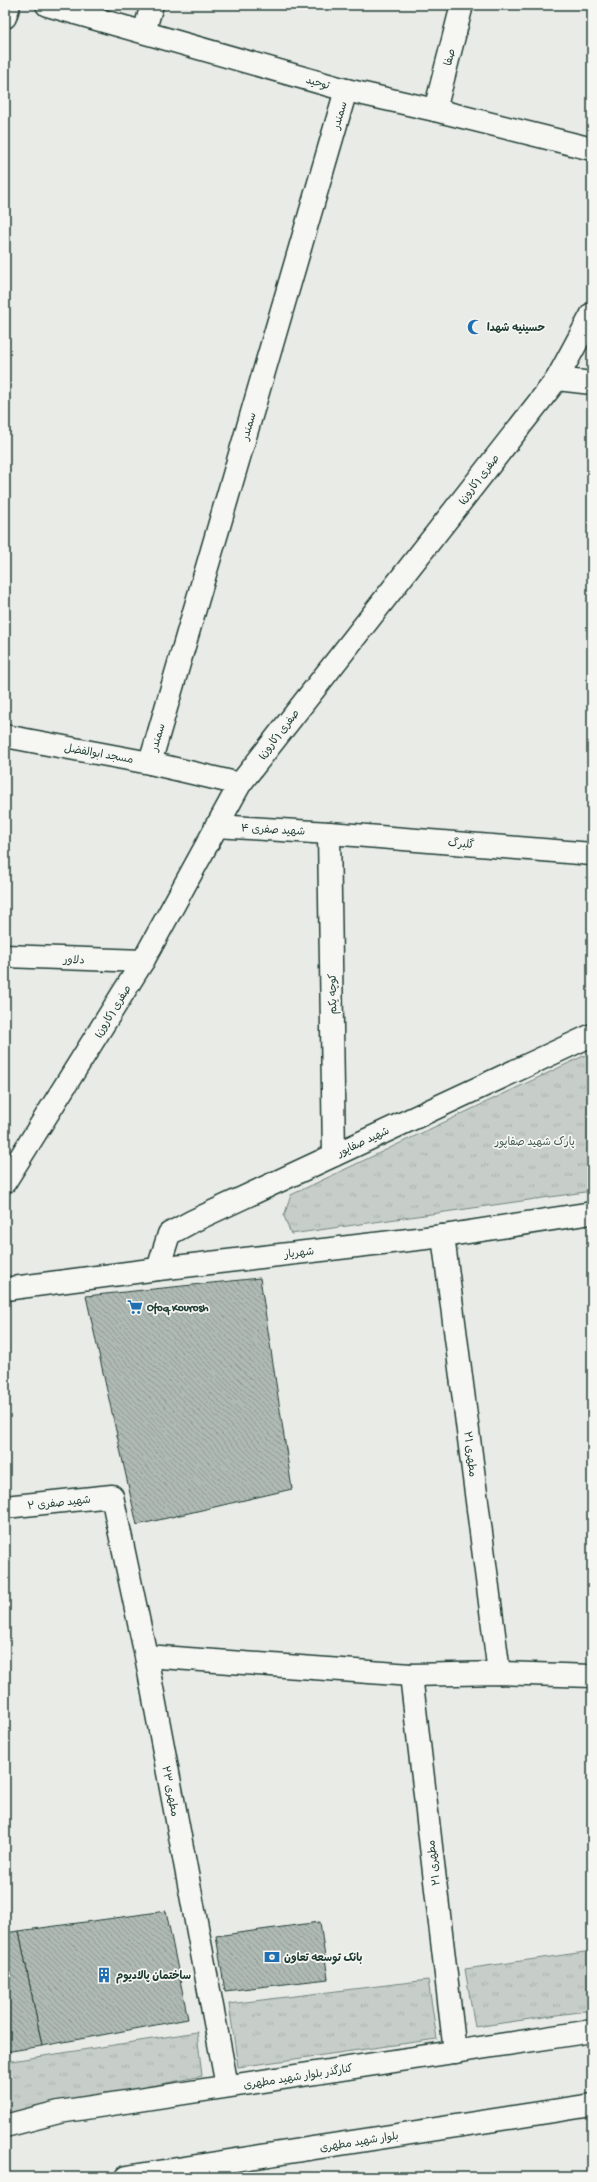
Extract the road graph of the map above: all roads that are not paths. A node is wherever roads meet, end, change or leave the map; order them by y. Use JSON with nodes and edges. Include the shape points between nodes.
{"nodes":[{"id":1,"x":8,"y":5,"type":"edge"},
{"id":2,"x":47,"y":5,"type":"edge"},
{"id":3,"x":152,"y":5,"type":"edge"},
{"id":4,"x":462,"y":5,"type":"edge"},
{"id":5,"x":5,"y":17,"type":"edge"},
{"id":6,"x":144,"y":32,"type":"junction"},
{"id":7,"x":346,"y":90,"type":"junction"},
{"id":8,"x":435,"y":110,"type":"junction"},
{"id":9,"x":592,"y":149,"type":"edge"},
{"id":10,"x":592,"y":314,"type":"edge"},
{"id":11,"x":557,"y":379,"type":"junction"},
{"id":12,"x":592,"y":383,"type":"edge"},
{"id":13,"x":5,"y":736,"type":"edge"},
{"id":14,"x":150,"y":763,"type":"junction"},
{"id":15,"x":240,"y":784,"type":"junction"},
{"id":16,"x":216,"y":826,"type":"junction"},
{"id":17,"x":330,"y":833,"type":"junction"},
{"id":18,"x":592,"y":854,"type":"edge"},
{"id":19,"x":5,"y":956,"type":"edge"},
{"id":20,"x":143,"y":961,"type":"junction"},
{"id":21,"x":592,"y":1035,"type":"edge"},
{"id":22,"x":334,"y":1155,"type":"junction"},
{"id":23,"x":5,"y":1182,"type":"edge"},
{"id":24,"x":592,"y":1213,"type":"edge"},
{"id":25,"x":443,"y":1236,"type":"junction"},
{"id":26,"x":158,"y":1269,"type":"junction"},
{"id":27,"x":5,"y":1289,"type":"edge"},
{"id":28,"x":112,"y":1496,"type":"joint"},
{"id":29,"x":5,"y":1507,"type":"edge"},
{"id":30,"x":146,"y":1656,"type":"junction"},
{"id":31,"x":498,"y":1673,"type":"junction"},
{"id":32,"x":411,"y":1675,"type":"junction"},
{"id":33,"x":592,"y":1676,"type":"edge"},
{"id":34,"x":592,"y":2031,"type":"edge"},
{"id":35,"x":455,"y":2052,"type":"junction"},
{"id":36,"x":227,"y":2086,"type":"junction"},
{"id":37,"x":592,"y":2105,"type":"edge"},
{"id":38,"x":5,"y":2126,"type":"edge"},
{"id":39,"x":126,"y":2177,"type":"edge"}],
"edges":[{"from":1,"to":5,"type":"street"},
{"from":2,"to":6,"type":"street","name":"توحید"},
{"from":3,"to":6,"type":"street"},
{"from":4,"to":8,"type":"street","name":"صفا"},
{"from":6,"to":7,"type":"street","name":"توحید"},
{"from":7,"to":8,"type":"street","name":"توحید"},
{"from":7,"to":14,"type":"street","name":"سمندر"},
{"from":8,"to":9,"type":"street","name":"توحید"},
{"from":10,"to":11,"type":"street","name":"صفری (کارون)"},
{"from":11,"to":12,"type":"street"},
{"from":11,"to":15,"type":"street","name":"صفری (کارون)"},
{"from":13,"to":14,"type":"street","name":"مسجد ابوالفضل"},
{"from":14,"to":15,"type":"street","name":"مسجد ابوالفضل"},
{"from":15,"to":16,"type":"street","name":"صفری (کارون)"},
{"from":16,"to":17,"type":"street","name":"شهید صفری ۴"},
{"from":16,"to":20,"type":"street","name":"صفری (کارون)"},
{"from":17,"to":18,"type":"street","name":"گلبرگ"},
{"from":17,"to":22,"type":"street","name":"کوچه یکم"},
{"from":19,"to":20,"type":"street","name":"دلاور"},
{"from":20,"to":23,"type":"street","name":"صفری (کارون)"},
{"from":21,"to":22,"type":"street","name":"شهید صفاپور"},
{"from":22,"to":26,"type":"street","name":"شهید صفاپور","via":[[169,1234]]},
{"from":24,"to":25,"type":"street","name":"شهریار"},
{"from":25,"to":26,"type":"street","name":"شهریار"},
{"from":25,"to":31,"type":"street","name":"مطهری ۲۱"},
{"from":26,"to":27,"type":"street","name":"شهریار"},
{"from":28,"to":29,"type":"street","name":"شهید صفری ۲"},
{"from":28,"to":30,"type":"street","name":"مطهری ۲۳"},
{"from":30,"to":32,"type":"street"},
{"from":30,"to":36,"type":"street","name":"مطهری ۲۳"},
{"from":31,"to":32,"type":"street"},
{"from":31,"to":33,"type":"street"},
{"from":32,"to":35,"type":"street","name":"مطهری ۲۱"},
{"from":34,"to":35,"type":"street","name":"کنارگذر بلوار شهید مطهری"},
{"from":35,"to":36,"type":"street","name":"کنارگذر بلوار شهید مطهری"},
{"from":36,"to":38,"type":"street","name":"کنارگذر بلوار شهید مطهری","via":[[59,2112]]},
{"from":37,"to":39,"type":"street","name":"بلوار شهید مطهری"}]}
